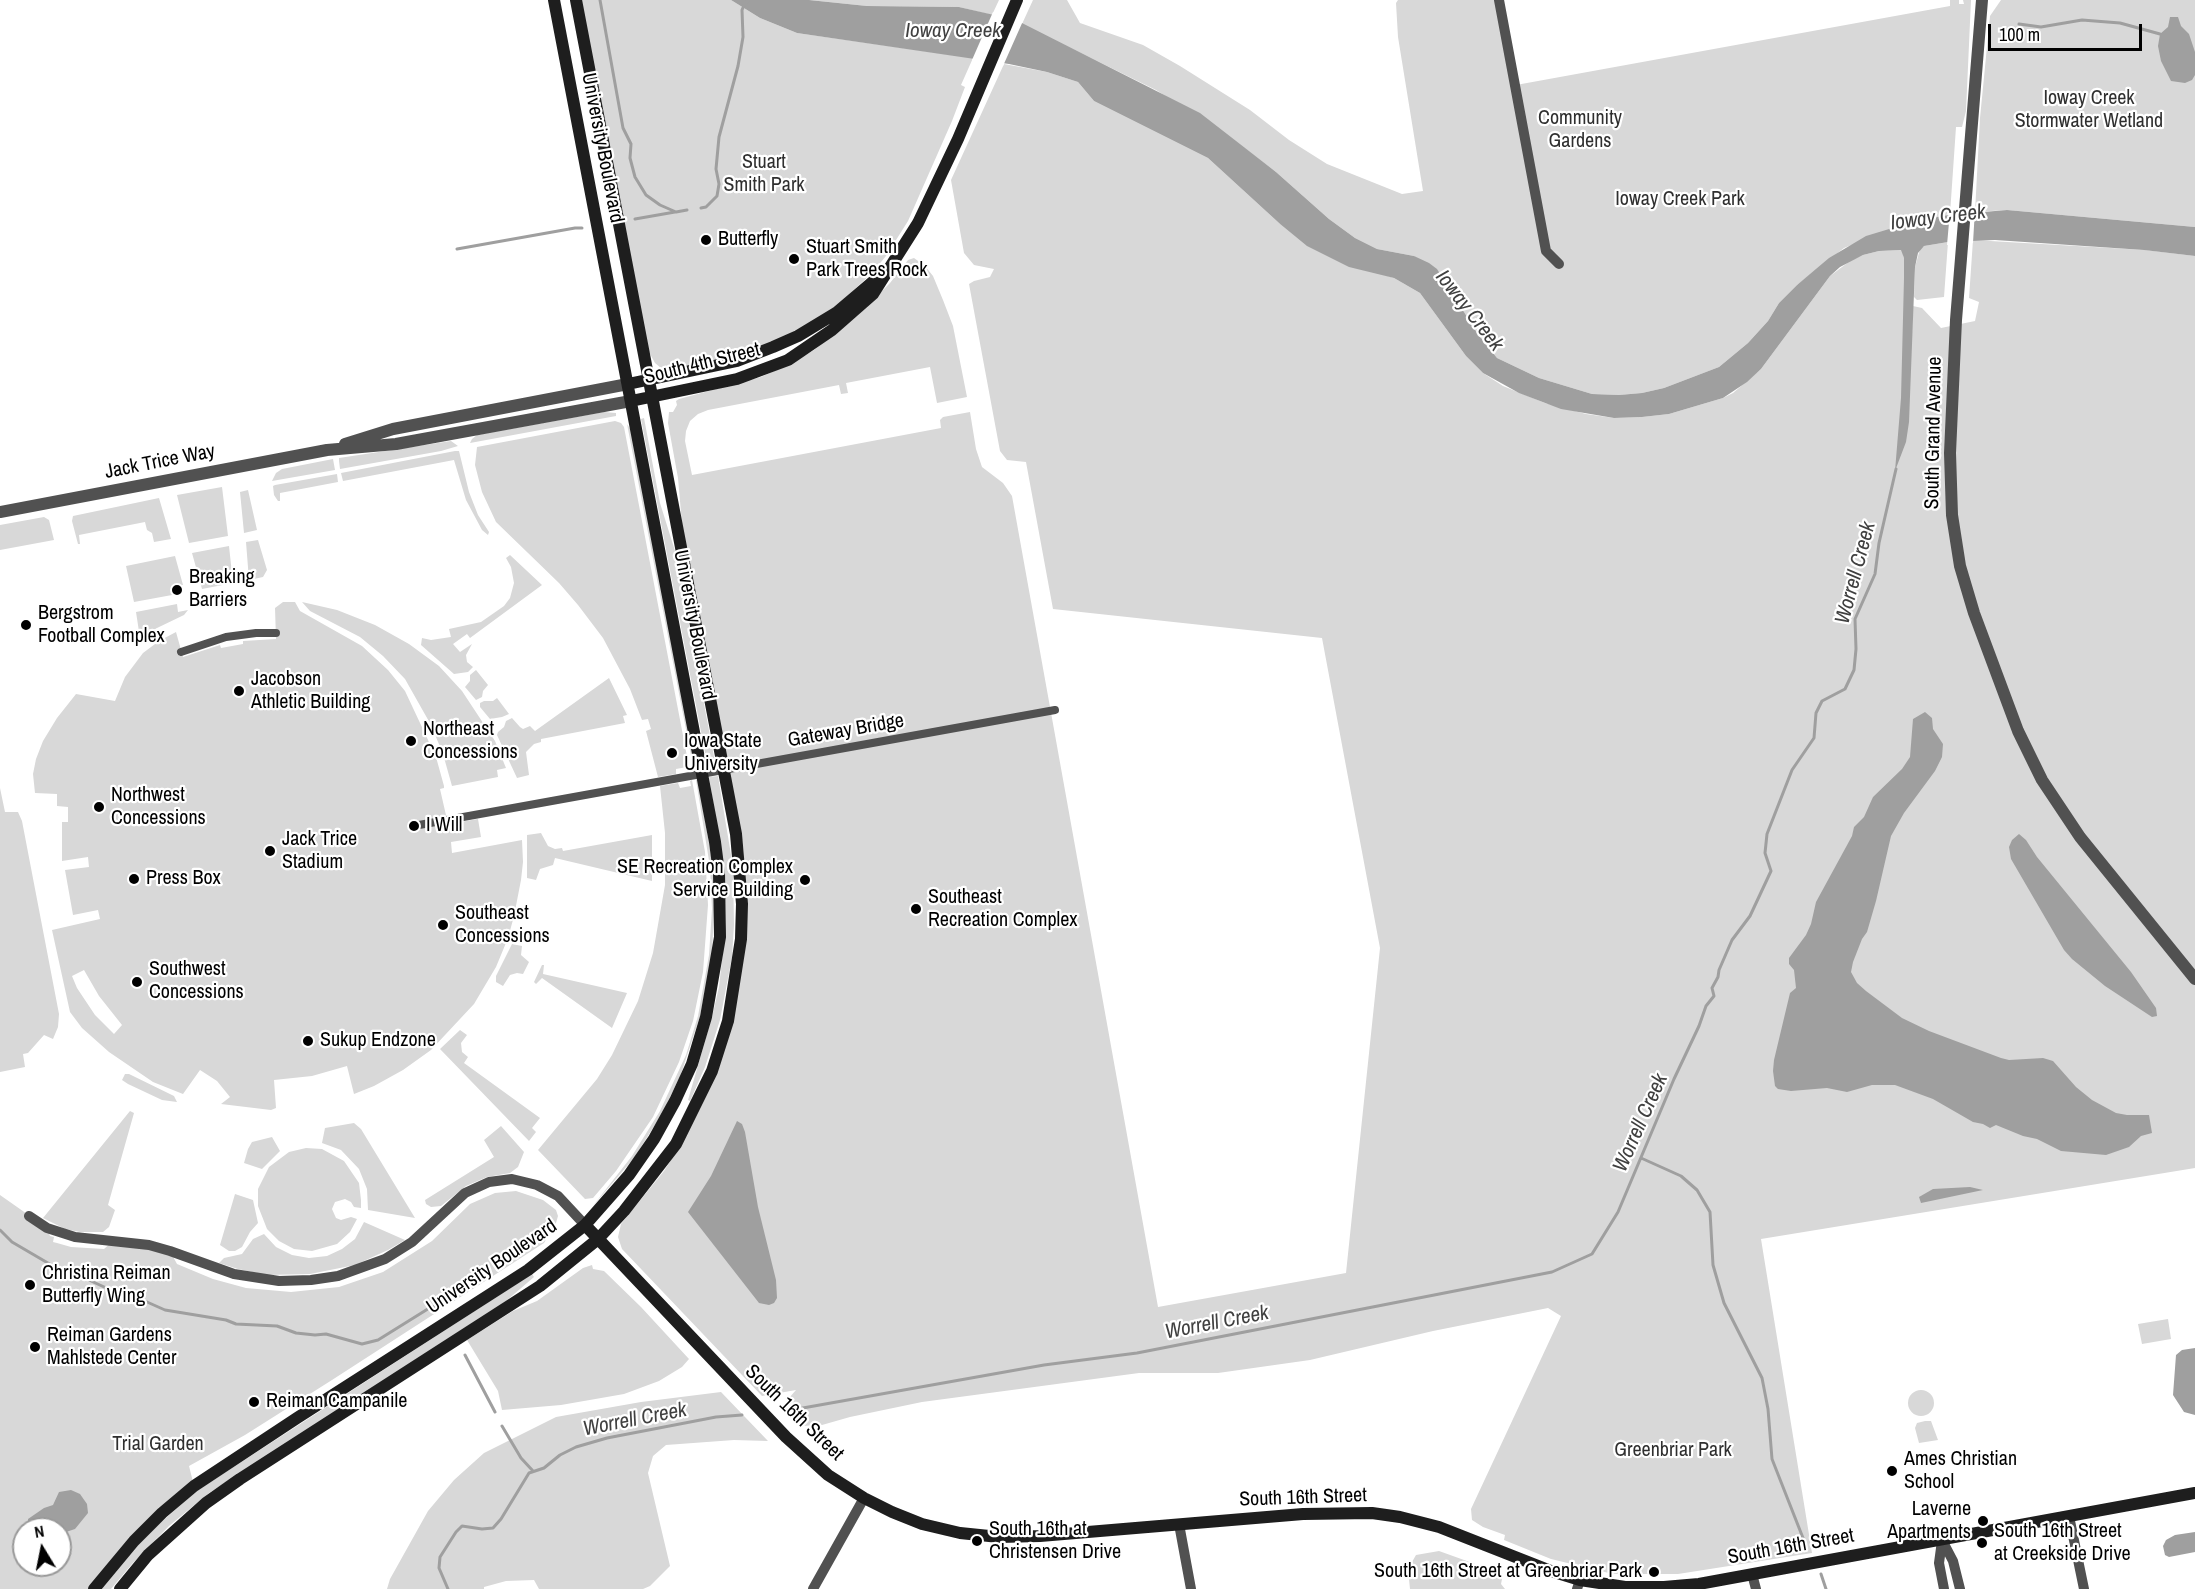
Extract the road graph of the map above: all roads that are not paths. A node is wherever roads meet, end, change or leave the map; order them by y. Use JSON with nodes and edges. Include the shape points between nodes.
{"nodes":[{"id":1,"x":554,"y":0,"type":"edge"},
{"id":2,"x":576,"y":0,"type":"edge"},
{"id":3,"x":1017,"y":0,"type":"edge"},
{"id":4,"x":1498,"y":0,"type":"edge"},
{"id":5,"x":1982,"y":0,"type":"edge"},
{"id":6,"x":1558,"y":264,"type":"dead end"},
{"id":7,"x":888,"y":269,"type":"junction"},
{"id":8,"x":650,"y":380,"type":"junction"},
{"id":9,"x":628,"y":384,"type":"junction"},
{"id":10,"x":653,"y":397,"type":"junction"},
{"id":11,"x":631,"y":401,"type":"junction"},
{"id":12,"x":327,"y":450,"type":"junction"},
{"id":13,"x":0,"y":512,"type":"edge"},
{"id":14,"x":276,"y":633,"type":"dead end"},
{"id":15,"x":181,"y":652,"type":"dead end"},
{"id":16,"x":1055,"y":710,"type":"dead end"},
{"id":17,"x":419,"y":825,"type":"dead end"},
{"id":18,"x":2195,"y":979,"type":"edge"},
{"id":19,"x":29,"y":1216,"type":"dead end"},
{"id":20,"x":585,"y":1225,"type":"junction"},
{"id":21,"x":598,"y":1239,"type":"junction"},
{"id":22,"x":2195,"y":1493,"type":"edge"},
{"id":23,"x":864,"y":1498,"type":"junction"},
{"id":24,"x":2069,"y":1516,"type":"junction"},
{"id":25,"x":1179,"y":1524,"type":"junction"},
{"id":26,"x":1942,"y":1540,"type":"junction"},
{"id":27,"x":1752,"y":1574,"type":"junction"},
{"id":28,"x":1579,"y":1585,"type":"edge"},
{"id":29,"x":94,"y":1589,"type":"edge"},
{"id":30,"x":120,"y":1589,"type":"edge"},
{"id":31,"x":813,"y":1589,"type":"edge"},
{"id":32,"x":1191,"y":1589,"type":"edge"},
{"id":33,"x":1756,"y":1589,"type":"edge"},
{"id":34,"x":1944,"y":1589,"type":"edge"},
{"id":35,"x":1960,"y":1589,"type":"edge"},
{"id":36,"x":2084,"y":1589,"type":"edge"}],
"edges":[{"from":1,"to":9,"type":"main road","name":"University Boulevard"},
{"from":2,"to":8,"type":"main road","name":"University Boulevard"},
{"from":3,"to":7,"type":"main road","name":"South 4th Street","via":[[918,223]]},
{"from":4,"to":6,"type":"street","via":[[1546,251]]},
{"from":5,"to":18,"type":"street","name":"South Grand Avenue","via":[[1956,320],[1950,495],[1956,547],[1974,614],[2032,762],[2066,818]]},
{"from":7,"to":8,"type":"main road","name":"South 4th Street","via":[[836,313],[798,336],[737,360]]},
{"from":7,"to":10,"type":"main road","name":"South 4th Street","via":[[873,294],[852,314],[788,360],[737,379]]},
{"from":8,"to":9,"type":"main road","name":"South 4th Street"},
{"from":8,"to":10,"type":"main road","name":"University Boulevard"},
{"from":9,"to":11,"type":"main road","name":"University Boulevard"},
{"from":9,"to":12,"type":"street","name":"Jack Trice Way","via":[[393,429]]},
{"from":10,"to":11,"type":"main road","name":"South 4th Street"},
{"from":10,"to":21,"type":"main road","name":"University Boulevard","via":[[736,834],[741,939],[728,1021],[712,1071],[676,1143]]},
{"from":11,"to":12,"type":"street","name":"Jack Trice Way","via":[[396,444]]},
{"from":11,"to":20,"type":"main road","name":"University Boulevard","via":[[715,842],[720,937],[706,1017],[692,1064],[675,1101],[629,1175]]},
{"from":12,"to":13,"type":"street","name":"Jack Trice Way"},
{"from":14,"to":15,"type":"street","via":[[234,636]]},
{"from":16,"to":17,"type":"street","name":"Gateway Bridge"},
{"from":19,"to":20,"type":"street","via":[[47,1228],[75,1237],[149,1245],[239,1276],[286,1281],[338,1276],[386,1259],[412,1242],[465,1194],[489,1182],[512,1179],[537,1185],[558,1196]]},
{"from":20,"to":21,"type":"main road","name":"South 16th Street"},
{"from":20,"to":29,"type":"main road","name":"University Boulevard","via":[[528,1270],[194,1486],[134,1541]]},
{"from":21,"to":23,"type":"main road","name":"South 16th Street","via":[[799,1449],[828,1475]]},
{"from":21,"to":30,"type":"main road","name":"University Boulevard","via":[[540,1286],[206,1503],[148,1556]]},
{"from":22,"to":24,"type":"main road","name":"South 16th Street"},
{"from":23,"to":25,"type":"main road","name":"South 16th Street","via":[[922,1524],[999,1537]]},
{"from":23,"to":31,"type":"street"},
{"from":24,"to":26,"type":"main road","name":"South 16th Street"},
{"from":24,"to":36,"type":"street"},
{"from":25,"to":28,"type":"main road","name":"South 16th Street","via":[[1303,1514],[1372,1513],[1400,1517],[1439,1527]]},
{"from":25,"to":32,"type":"street"},
{"from":26,"to":27,"type":"main road","name":"South 16th Street"},
{"from":26,"to":34,"type":"street","via":[[1939,1563]]},
{"from":26,"to":35,"type":"street","via":[[1953,1561]]},
{"from":27,"to":28,"type":"main road","name":"South 16th Street","via":[[1664,1587]]},
{"from":27,"to":33,"type":"street"}]}
